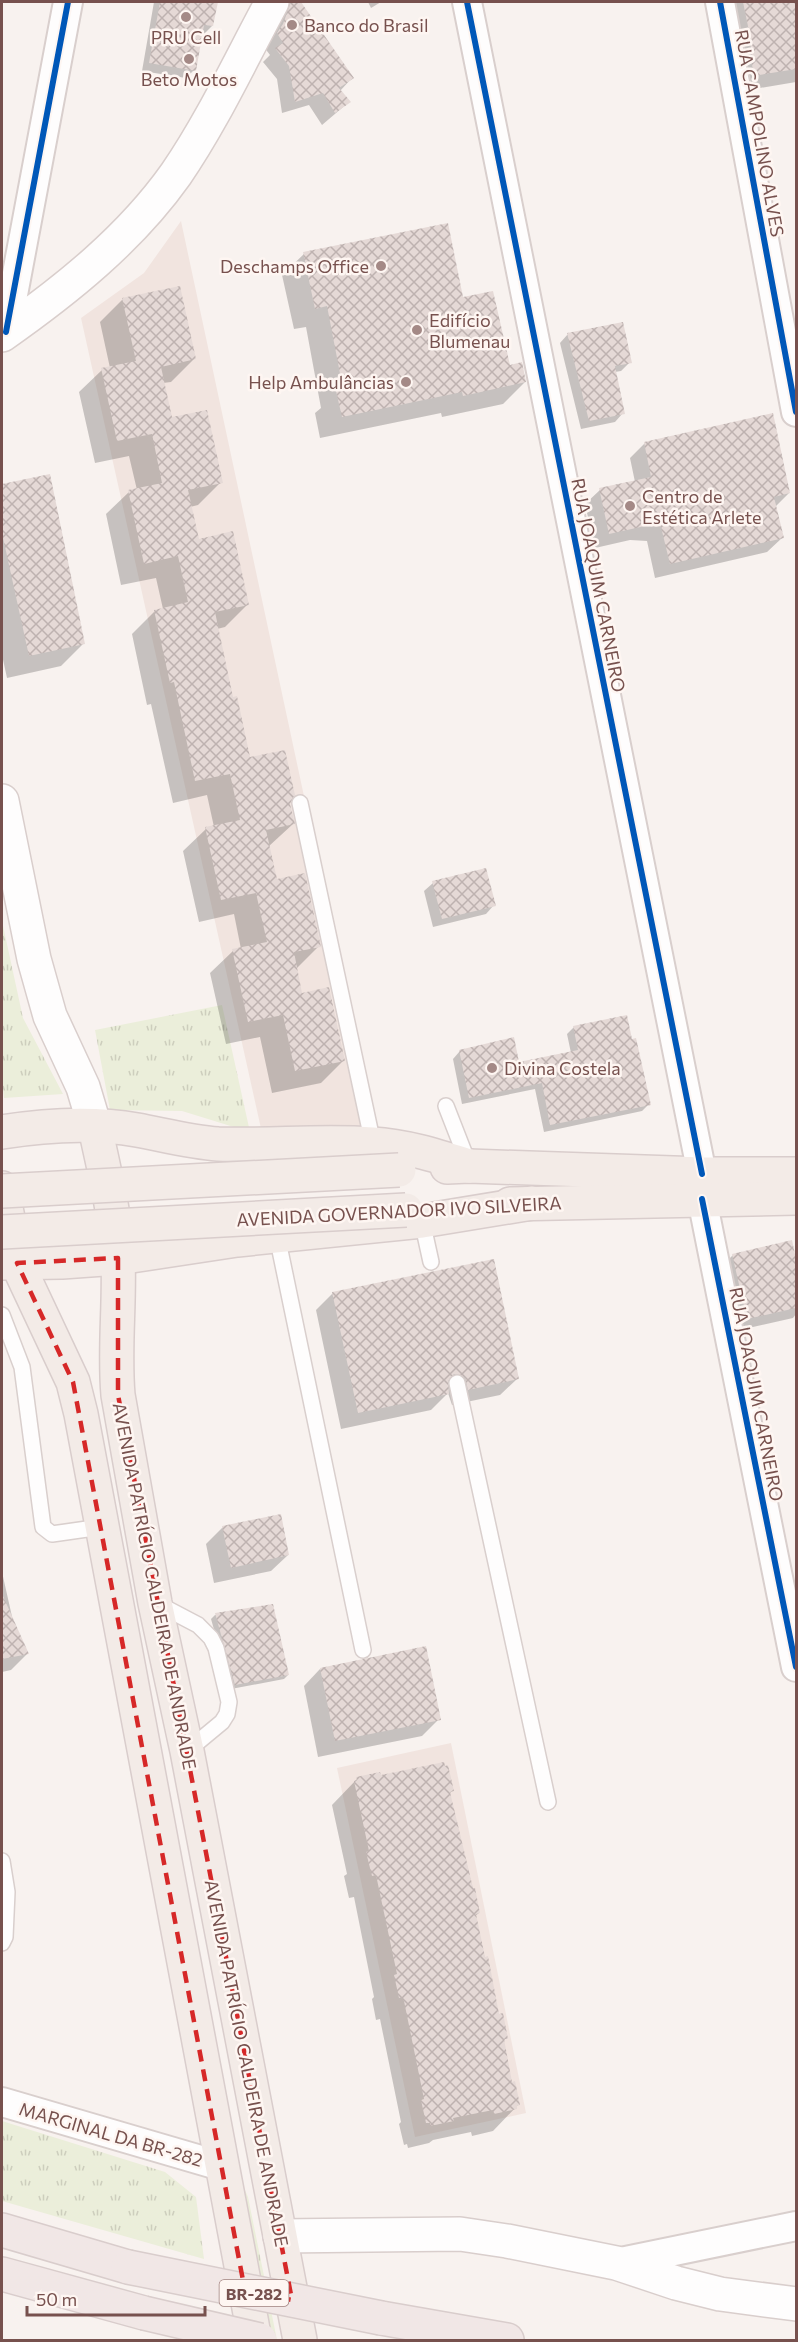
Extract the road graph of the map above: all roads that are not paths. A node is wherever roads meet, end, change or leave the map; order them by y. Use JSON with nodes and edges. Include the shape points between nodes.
{"nodes":[{"id":1,"x":68,"y":2,"type":"edge"},
{"id":2,"x":272,"y":2,"type":"edge"},
{"id":3,"x":467,"y":2,"type":"edge"},
{"id":4,"x":720,"y":2,"type":"edge"},
{"id":5,"x":4,"y":334,"type":"edge"},
{"id":6,"x":796,"y":412,"type":"edge"},
{"id":7,"x":2,"y":801,"type":"edge"},
{"id":8,"x":300,"y":803,"type":"dead end"},
{"id":9,"x":446,"y":1106,"type":"dead end"},
{"id":10,"x":95,"y":1127,"type":"junction"},
{"id":11,"x":2,"y":1132,"type":"edge"},
{"id":12,"x":373,"y":1143,"type":"junction"},
{"id":13,"x":469,"y":1166,"type":"junction"},
{"id":14,"x":796,"y":1174,"type":"edge"},
{"id":15,"x":702,"y":1186,"type":"junction"},
{"id":16,"x":2,"y":1190,"type":"edge"},
{"id":17,"x":796,"y":1198,"type":"edge"},
{"id":18,"x":414,"y":1216,"type":"junction"},
{"id":19,"x":2,"y":1232,"type":"edge"},
{"id":20,"x":277,"y":1236,"type":"junction"},
{"id":21,"x":118,"y":1258,"type":"junction"},
{"id":22,"x":431,"y":1262,"type":"dead end"},
{"id":23,"x":10,"y":1263,"type":"edge"},
{"id":24,"x":2,"y":1315,"type":"edge"},
{"id":25,"x":457,"y":1383,"type":"dead end"},
{"id":26,"x":101,"y":1527,"type":"junction"},
{"id":27,"x":155,"y":1603,"type":"junction"},
{"id":28,"x":363,"y":1650,"type":"dead end"},
{"id":29,"x":796,"y":1667,"type":"edge"},
{"id":30,"x":187,"y":1751,"type":"junction"},
{"id":31,"x":548,"y":1802,"type":"dead end"},
{"id":32,"x":2,"y":1861,"type":"edge"},
{"id":33,"x":2,"y":1943,"type":"edge"},
{"id":34,"x":2,"y":2102,"type":"edge"},
{"id":35,"x":221,"y":2166,"type":"junction"},
{"id":36,"x":269,"y":2179,"type":"junction"},
{"id":37,"x":796,"y":2226,"type":"edge"},
{"id":38,"x":2,"y":2229,"type":"edge"},
{"id":39,"x":280,"y":2236,"type":"junction"},
{"id":40,"x":616,"y":2263,"type":"junction"},
{"id":41,"x":2,"y":2274,"type":"edge"},
{"id":42,"x":796,"y":2304,"type":"edge"},
{"id":43,"x":255,"y":2340,"type":"edge"},
{"id":44,"x":260,"y":2340,"type":"edge"},
{"id":45,"x":300,"y":2340,"type":"edge"},
{"id":46,"x":507,"y":2340,"type":"edge"}],
"edges":[{"from":1,"to":5,"type":"street"},
{"from":2,"to":5,"type":"main road","via":[[198,137],[150,206],[92,265]]},
{"from":3,"to":15,"type":"street","name":"RUA JOAQUIM CARNEIRO"},
{"from":4,"to":6,"type":"street","name":"RUA CAMPOLINO ALVES"},
{"from":7,"to":10,"type":"main road","name":"AVENIDA PATRÍCIO CALDEIRA DE ANDRADE","via":[[34,959],[50,1016],[83,1087]]},
{"from":8,"to":12,"type":"lane"},
{"from":9,"to":13,"type":"lane"},
{"from":10,"to":11,"type":"main road","via":[[38,1126]]},
{"from":10,"to":12,"type":"main road","via":[[216,1143]]},
{"from":10,"to":21,"type":"main road","name":"AVENIDA PATRÍCIO CALDEIRA DE ANDRADE","via":[[112,1204]]},
{"from":12,"to":13,"type":"main road","via":[[421,1150]]},
{"from":13,"to":15,"type":"main road","name":"AVENIDA GOVERNADOR IVO SILVEIRA"},
{"from":13,"to":16,"type":"main road","name":"AVENIDA GOVERNADOR IVO SILVEIRA","bridge":true},
{"from":14,"to":15,"type":"main road","name":"AVENIDA GOVERNADOR IVO SILVEIRA"},
{"from":15,"to":17,"type":"main road","name":"AVENIDA GOVERNADOR IVO SILVEIRA"},
{"from":15,"to":18,"type":"main road","name":"AVENIDA GOVERNADOR IVO SILVEIRA"},
{"from":15,"to":29,"type":"street","name":"RUA JOAQUIM CARNEIRO"},
{"from":16,"to":23,"type":"main road"},
{"from":18,"to":19,"type":"main road","name":"AVENIDA GOVERNADOR IVO SILVEIRA","bridge":true},
{"from":18,"to":20,"type":"main road"},
{"from":18,"to":22,"type":"lane"},
{"from":20,"to":21,"type":"main road"},
{"from":20,"to":28,"type":"lane"},
{"from":21,"to":23,"type":"main road"},
{"from":21,"to":27,"type":"main road","name":"AVENIDA PATRÍCIO CALDEIRA DE ANDRADE","via":[[118,1395]]},
{"from":23,"to":26,"type":"main road","via":[[72,1382]]},
{"from":24,"to":26,"type":"lane","via":[[22,1367],[43,1527],[52,1534]]},
{"from":25,"to":31,"type":"lane"},
{"from":26,"to":35,"type":"main road"},
{"from":27,"to":30,"type":"main road","name":"AVENIDA PATRÍCIO CALDEIRA DE ANDRADE"},
{"from":27,"to":30,"type":"lane","via":[[198,1625],[211,1638],[229,1702],[222,1722]]},
{"from":30,"to":36,"type":"main road","name":"AVENIDA PATRÍCIO CALDEIRA DE ANDRADE"},
{"from":32,"to":33,"type":"lane","via":[[7,1892]]},
{"from":34,"to":35,"type":"street","name":"MARGINAL DA BR-282"},
{"from":35,"to":36,"type":"main road"},
{"from":35,"to":43,"type":"main road"},
{"from":36,"to":39,"type":"main road","name":"AVENIDA PATRÍCIO CALDEIRA DE ANDRADE"},
{"from":37,"to":40,"type":"street"},
{"from":38,"to":46,"type":"highway","number":"BR-282","bridge":true,"via":[[128,2267]]},
{"from":39,"to":40,"type":"main road","via":[[460,2234]]},
{"from":39,"to":45,"type":"main road","name":"AVENIDA PATRÍCIO CALDEIRA DE ANDRADE"},
{"from":40,"to":42,"type":"main road","via":[[720,2294]]},
{"from":41,"to":44,"type":"highway","number":"BR-282","bridge":true}]}
